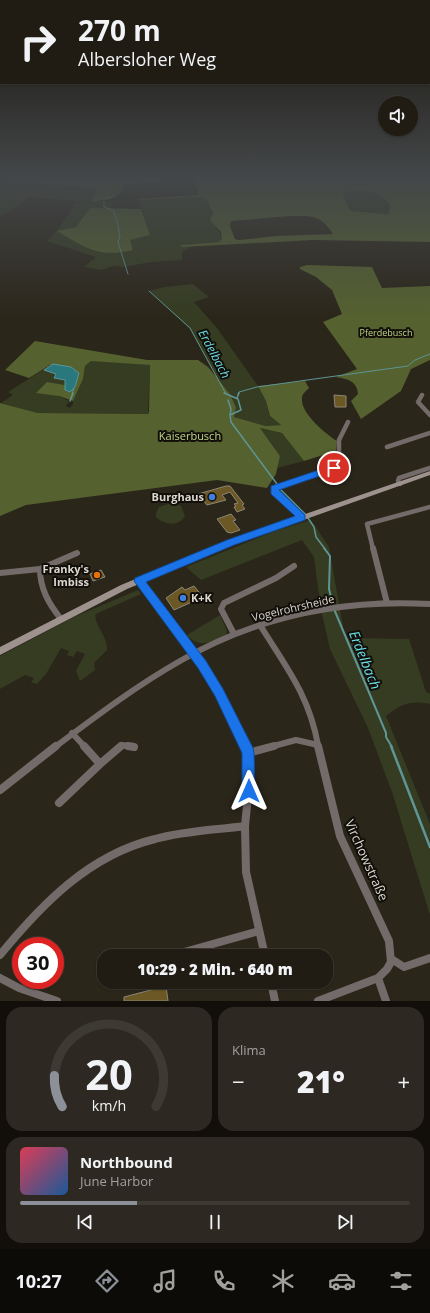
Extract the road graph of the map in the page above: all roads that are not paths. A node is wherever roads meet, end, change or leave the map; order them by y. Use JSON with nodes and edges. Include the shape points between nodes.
{"nodes":[{"id":1,"x":422,"y":395,"type":"dead end"},
{"id":2,"x":430,"y":415,"type":"edge"},
{"id":3,"x":348,"y":422,"type":"dead end"},
{"id":4,"x":430,"y":433,"type":"edge"},
{"id":5,"x":388,"y":447,"type":"dead end"},
{"id":6,"x":430,"y":468,"type":"edge"},
{"id":7,"x":430,"y":473,"type":"edge"},
{"id":8,"x":400,"y":484,"type":"junction"},
{"id":9,"x":430,"y":507,"type":"edge"},
{"id":10,"x":305,"y":516,"type":"junction"},
{"id":11,"x":77,"y":553,"type":"dead end"},
{"id":12,"x":294,"y":566,"type":"dead end"},
{"id":13,"x":40,"y":569,"type":"junction"},
{"id":14,"x":0,"y":573,"type":"edge"},
{"id":15,"x":139,"y":581,"type":"junction"},
{"id":16,"x":387,"y":603,"type":"junction"},
{"id":17,"x":430,"y":604,"type":"edge"},
{"id":18,"x":61,"y":619,"type":"junction"},
{"id":19,"x":260,"y":625,"type":"junction"},
{"id":20,"x":234,"y":634,"type":"junction"},
{"id":21,"x":0,"y":651,"type":"edge"},
{"id":22,"x":194,"y":653,"type":"junction"},
{"id":23,"x":72,"y":733,"type":"junction"},
{"id":24,"x":318,"y":745,"type":"junction"},
{"id":25,"x":134,"y":747,"type":"dead end"},
{"id":26,"x":248,"y":753,"type":"junction"},
{"id":27,"x":100,"y":764,"type":"junction"},
{"id":28,"x":0,"y":790,"type":"edge"},
{"id":29,"x":59,"y":803,"type":"dead end"},
{"id":30,"x":245,"y":826,"type":"junction"},
{"id":31,"x":259,"y":931,"type":"junction"},
{"id":32,"x":195,"y":949,"type":"edge"},
{"id":33,"x":263,"y":949,"type":"edge"},
{"id":34,"x":0,"y":955,"type":"edge"},
{"id":35,"x":430,"y":958,"type":"edge"},
{"id":36,"x":393,"y":960,"type":"junction"},
{"id":37,"x":0,"y":978,"type":"edge"},
{"id":38,"x":378,"y":978,"type":"junction"},
{"id":39,"x":272,"y":989,"type":"edge"},
{"id":40,"x":56,"y":1001,"type":"edge"},
{"id":41,"x":275,"y":1001,"type":"edge"},
{"id":42,"x":318,"y":1001,"type":"edge"},
{"id":43,"x":386,"y":1001,"type":"edge"}],
"edges":[{"from":1,"to":2,"type":"street","via":[[419,405]]},
{"from":3,"to":10,"type":"street","via":[[339,440],[339,466],[274,488],[274,492]]},
{"from":4,"to":5,"type":"street"},
{"from":6,"to":8,"type":"street","via":[[399,478]]},
{"from":7,"to":8,"type":"main road"},
{"from":8,"to":10,"type":"main road"},
{"from":9,"to":16,"type":"street","via":[[367,524]]},
{"from":10,"to":15,"type":"main road","via":[[230,543]]},
{"from":11,"to":13,"type":"street"},
{"from":12,"to":20,"type":"street","via":[[276,578],[224,603],[222,613]]},
{"from":13,"to":14,"type":"street"},
{"from":13,"to":18,"type":"street","via":[[40,581],[48,602]]},
{"from":15,"to":18,"type":"main road"},
{"from":15,"to":22,"type":"street"},
{"from":16,"to":17,"type":"street","name":"Vogelrohrsheide"},
{"from":16,"to":19,"type":"street","name":"Vogelrohrsheide","via":[[327,609]]},
{"from":18,"to":21,"type":"main road"},
{"from":19,"to":20,"type":"street","name":"Vogelrohrsheide"},
{"from":19,"to":24,"type":"street","name":"Virchowstraße","via":[[295,677],[314,720]]},
{"from":20,"to":22,"type":"street","name":"Vogelrohrsheide"},
{"from":22,"to":23,"type":"street","name":"Vogelrohrsheide"},
{"from":22,"to":26,"type":"street","via":[[219,692]]},
{"from":23,"to":27,"type":"street"},
{"from":23,"to":28,"type":"street","name":"Vogelrohrsheide"},
{"from":24,"to":26,"type":"street","via":[[296,740]]},
{"from":24,"to":36,"type":"street","name":"Virchowstraße","via":[[340,836],[389,941]]},
{"from":25,"to":27,"type":"street","via":[[122,746]]},
{"from":26,"to":30,"type":"street","via":[[250,785]]},
{"from":27,"to":29,"type":"street"},
{"from":30,"to":31,"type":"street","via":[[246,872]]},
{"from":30,"to":34,"type":"street","via":[[158,838],[107,856],[89,866],[60,889],[27,922]]},
{"from":31,"to":32,"type":"street"},
{"from":31,"to":33,"type":"street"},
{"from":35,"to":36,"type":"street","via":[[404,967]]},
{"from":36,"to":38,"type":"street","via":[[389,970]]},
{"from":37,"to":40,"type":"street","via":[[19,988]]},
{"from":38,"to":42,"type":"street"},
{"from":38,"to":43,"type":"street"},
{"from":39,"to":41,"type":"street"}]}
